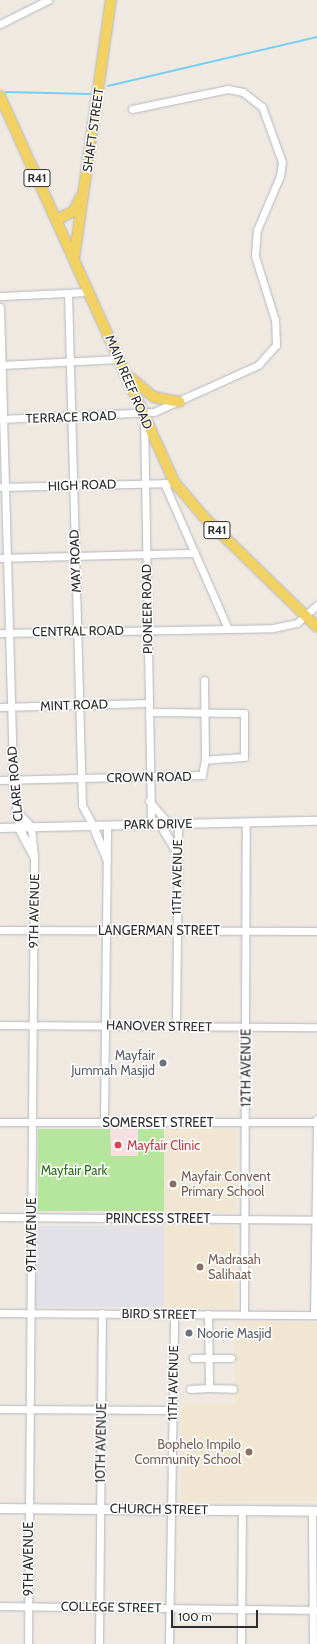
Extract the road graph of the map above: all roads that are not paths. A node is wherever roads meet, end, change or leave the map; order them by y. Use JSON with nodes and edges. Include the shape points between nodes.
{"nodes":[{"id":1,"x":48,"y":0,"type":"edge"},
{"id":2,"x":111,"y":0,"type":"edge"},
{"id":3,"x":0,"y":24,"type":"edge"},
{"id":4,"x":0,"y":96,"type":"edge"},
{"id":5,"x":132,"y":109,"type":"dead end"},
{"id":6,"x":85,"y":181,"type":"junction"},
{"id":7,"x":56,"y":220,"type":"junction"},
{"id":8,"x":74,"y":259,"type":"junction"},
{"id":9,"x":90,"y":292,"type":"junction"},
{"id":10,"x":68,"y":294,"type":"junction"},
{"id":11,"x":0,"y":296,"type":"edge"},
{"id":12,"x":0,"y":308,"type":"edge"},
{"id":13,"x":120,"y":359,"type":"junction"},
{"id":14,"x":69,"y":363,"type":"junction"},
{"id":15,"x":1,"y":365,"type":"edge"},
{"id":16,"x":126,"y":372,"type":"junction"},
{"id":17,"x":180,"y":402,"type":"junction"},
{"id":18,"x":143,"y":415,"type":"junction"},
{"id":19,"x":71,"y":416,"type":"junction"},
{"id":20,"x":2,"y":419,"type":"edge"},
{"id":21,"x":143,"y":483,"type":"junction"},
{"id":22,"x":164,"y":483,"type":"junction"},
{"id":23,"x":175,"y":483,"type":"junction"},
{"id":24,"x":72,"y":486,"type":"junction"},
{"id":25,"x":3,"y":487,"type":"edge"},
{"id":26,"x":195,"y":553,"type":"junction"},
{"id":27,"x":146,"y":555,"type":"junction"},
{"id":28,"x":75,"y":556,"type":"junction"},
{"id":29,"x":3,"y":558,"type":"edge"},
{"id":30,"x":317,"y":606,"type":"edge"},
{"id":31,"x":306,"y":616,"type":"junction"},
{"id":32,"x":317,"y":627,"type":"edge"},
{"id":33,"x":228,"y":629,"type":"junction"},
{"id":34,"x":147,"y":630,"type":"junction"},
{"id":35,"x":77,"y":631,"type":"junction"},
{"id":36,"x":8,"y":632,"type":"junction"},
{"id":37,"x":0,"y":633,"type":"edge"},
{"id":38,"x":204,"y":680,"type":"dead end"},
{"id":39,"x":149,"y":703,"type":"junction"},
{"id":40,"x":79,"y":704,"type":"junction"},
{"id":41,"x":0,"y":706,"type":"edge"},
{"id":42,"x":10,"y":706,"type":"junction"},
{"id":43,"x":149,"y":712,"type":"junction"},
{"id":44,"x":204,"y":712,"type":"junction"},
{"id":45,"x":205,"y":760,"type":"junction"},
{"id":46,"x":150,"y":778,"type":"junction"},
{"id":47,"x":81,"y":779,"type":"junction"},
{"id":48,"x":0,"y":780,"type":"edge"},
{"id":49,"x":13,"y":781,"type":"junction"},
{"id":50,"x":149,"y":801,"type":"junction"},
{"id":51,"x":16,"y":811,"type":"junction"},
{"id":52,"x":317,"y":821,"type":"edge"},
{"id":53,"x":246,"y":822,"type":"junction"},
{"id":54,"x":151,"y":824,"type":"junction"},
{"id":55,"x":160,"y":824,"type":"junction"},
{"id":56,"x":173,"y":824,"type":"junction"},
{"id":57,"x":107,"y":825,"type":"junction"},
{"id":58,"x":93,"y":826,"type":"junction"},
{"id":59,"x":31,"y":827,"type":"junction"},
{"id":60,"x":0,"y":828,"type":"edge"},
{"id":61,"x":19,"y":828,"type":"junction"},
{"id":62,"x":177,"y":852,"type":"junction"},
{"id":63,"x":34,"y":856,"type":"junction"},
{"id":64,"x":107,"y":859,"type":"junction"},
{"id":65,"x":176,"y":929,"type":"junction"},
{"id":66,"x":0,"y":930,"type":"edge"},
{"id":67,"x":33,"y":930,"type":"junction"},
{"id":68,"x":105,"y":930,"type":"junction"},
{"id":69,"x":246,"y":931,"type":"junction"},
{"id":70,"x":317,"y":931,"type":"edge"},
{"id":71,"x":0,"y":1025,"type":"edge"},
{"id":72,"x":34,"y":1025,"type":"junction"},
{"id":73,"x":105,"y":1025,"type":"junction"},
{"id":74,"x":176,"y":1026,"type":"junction"},
{"id":75,"x":317,"y":1026,"type":"edge"},
{"id":76,"x":246,"y":1027,"type":"junction"},
{"id":77,"x":317,"y":1119,"type":"edge"},
{"id":78,"x":0,"y":1122,"type":"edge"},
{"id":79,"x":32,"y":1122,"type":"junction"},
{"id":80,"x":104,"y":1122,"type":"junction"},
{"id":81,"x":246,"y":1122,"type":"junction"},
{"id":82,"x":317,"y":1122,"type":"edge"},
{"id":83,"x":0,"y":1217,"type":"edge"},
{"id":84,"x":31,"y":1217,"type":"junction"},
{"id":85,"x":245,"y":1219,"type":"junction"},
{"id":86,"x":317,"y":1220,"type":"edge"},
{"id":87,"x":0,"y":1312,"type":"edge"},
{"id":88,"x":31,"y":1313,"type":"junction"},
{"id":89,"x":102,"y":1313,"type":"junction"},
{"id":90,"x":174,"y":1314,"type":"junction"},
{"id":91,"x":208,"y":1314,"type":"junction"},
{"id":92,"x":244,"y":1315,"type":"junction"},
{"id":93,"x":316,"y":1315,"type":"edge"},
{"id":94,"x":193,"y":1358,"type":"dead end"},
{"id":95,"x":209,"y":1358,"type":"junction"},
{"id":96,"x":231,"y":1358,"type":"dead end"},
{"id":97,"x":209,"y":1388,"type":"junction"},
{"id":98,"x":190,"y":1389,"type":"dead end"},
{"id":99,"x":233,"y":1389,"type":"dead end"},
{"id":100,"x":0,"y":1409,"type":"edge"},
{"id":101,"x":30,"y":1409,"type":"junction"},
{"id":102,"x":172,"y":1410,"type":"junction"},
{"id":103,"x":101,"y":1411,"type":"junction"},
{"id":104,"x":0,"y":1508,"type":"edge"},
{"id":105,"x":28,"y":1508,"type":"junction"},
{"id":106,"x":100,"y":1509,"type":"junction"},
{"id":107,"x":171,"y":1509,"type":"junction"},
{"id":108,"x":242,"y":1510,"type":"junction"},
{"id":109,"x":315,"y":1511,"type":"edge"},
{"id":110,"x":0,"y":1606,"type":"edge"},
{"id":111,"x":28,"y":1606,"type":"junction"},
{"id":112,"x":99,"y":1607,"type":"junction"},
{"id":113,"x":170,"y":1608,"type":"junction"},
{"id":114,"x":242,"y":1609,"type":"junction"},
{"id":115,"x":315,"y":1610,"type":"edge"},
{"id":116,"x":28,"y":1644,"type":"edge"},
{"id":117,"x":99,"y":1644,"type":"edge"},
{"id":118,"x":169,"y":1644,"type":"edge"},
{"id":119,"x":241,"y":1644,"type":"edge"},
{"id":120,"x":313,"y":1644,"type":"edge"}],
"edges":[{"from":1,"to":3,"type":"street"},
{"from":2,"to":6,"type":"main road","name":"SHAFT STREET"},
{"from":4,"to":7,"type":"main road","name":"MAIN REEF ROAD","number":"R41"},
{"from":5,"to":17,"type":"street","name":"TERRACE ROAD","via":[[215,91],[243,92],[262,106],[282,162],[280,176],[257,230],[255,256],[275,320],[276,345],[258,365]]},
{"from":6,"to":7,"type":"main road","via":[[77,208]]},
{"from":6,"to":8,"type":"main road","name":"SHAFT STREET"},
{"from":7,"to":8,"type":"main road","name":"MAIN REEF ROAD","number":"R41"},
{"from":8,"to":9,"type":"main road","name":"MAIN REEF ROAD","number":"R41"},
{"from":9,"to":10,"type":"street"},
{"from":9,"to":13,"type":"main road","name":"MAIN REEF ROAD","number":"R41"},
{"from":10,"to":11,"type":"street"},
{"from":10,"to":14,"type":"street","name":"MAY ROAD"},
{"from":12,"to":15,"type":"street","name":"CLARE ROAD"},
{"from":13,"to":14,"type":"street"},
{"from":13,"to":16,"type":"main road","name":"MAIN REEF ROAD","number":"R41"},
{"from":14,"to":15,"type":"street"},
{"from":14,"to":19,"type":"street","name":"MAY ROAD"},
{"from":15,"to":20,"type":"street","name":"CLARE ROAD"},
{"from":16,"to":17,"type":"main road","via":[[154,397]]},
{"from":16,"to":18,"type":"main road","name":"MAIN REEF ROAD","number":"R41"},
{"from":17,"to":18,"type":"street","name":"TERRACE ROAD"},
{"from":18,"to":19,"type":"street","name":"TERRACE ROAD"},
{"from":18,"to":21,"type":"street","name":"PIONEER ROAD"},
{"from":18,"to":23,"type":"main road","name":"MAIN REEF ROAD","number":"R41"},
{"from":19,"to":20,"type":"street","name":"TERRACE ROAD"},
{"from":19,"to":24,"type":"street","name":"MAY ROAD"},
{"from":20,"to":25,"type":"street","name":"CLARE ROAD"},
{"from":21,"to":22,"type":"street","name":"HIGH ROAD"},
{"from":21,"to":24,"type":"street","name":"HIGH ROAD"},
{"from":21,"to":27,"type":"street","name":"PIONEER ROAD"},
{"from":22,"to":23,"type":"street","name":"HIGH ROAD"},
{"from":22,"to":26,"type":"street"},
{"from":23,"to":31,"type":"main road","name":"MAIN REEF ROAD","number":"R41","via":[[204,518]]},
{"from":24,"to":25,"type":"street","name":"HIGH ROAD"},
{"from":24,"to":28,"type":"street","name":"MAY ROAD"},
{"from":25,"to":29,"type":"street","name":"CLARE ROAD"},
{"from":26,"to":27,"type":"street"},
{"from":26,"to":33,"type":"street"},
{"from":27,"to":28,"type":"street"},
{"from":27,"to":34,"type":"street","name":"PIONEER ROAD"},
{"from":28,"to":29,"type":"street"},
{"from":28,"to":35,"type":"street","name":"MAY ROAD"},
{"from":29,"to":36,"type":"street","name":"CLARE ROAD"},
{"from":30,"to":31,"type":"street","name":"CENTRAL ROAD"},
{"from":31,"to":32,"type":"main road","name":"MAIN REEF ROAD","number":"R41"},
{"from":31,"to":33,"type":"street","name":"CENTRAL ROAD","via":[[284,627]]},
{"from":33,"to":34,"type":"street","name":"CENTRAL ROAD"},
{"from":34,"to":35,"type":"street","name":"CENTRAL ROAD"},
{"from":34,"to":39,"type":"street","name":"PIONEER ROAD"},
{"from":35,"to":36,"type":"street","name":"CENTRAL ROAD"},
{"from":35,"to":40,"type":"street","name":"MAY ROAD"},
{"from":36,"to":37,"type":"street","name":"CENTRAL ROAD"},
{"from":36,"to":42,"type":"street","name":"CLARE ROAD"},
{"from":38,"to":44,"type":"street","name":"CROWN ROAD"},
{"from":39,"to":40,"type":"street","name":"MINT ROAD"},
{"from":39,"to":43,"type":"street","name":"PIONEER ROAD"},
{"from":40,"to":42,"type":"street","name":"MINT ROAD"},
{"from":40,"to":47,"type":"street","name":"MAY ROAD"},
{"from":41,"to":42,"type":"street","name":"MINT ROAD"},
{"from":42,"to":49,"type":"street","name":"CLARE ROAD"},
{"from":43,"to":44,"type":"street"},
{"from":43,"to":46,"type":"street","name":"PIONEER ROAD"},
{"from":44,"to":45,"type":"street","name":"CROWN ROAD"},
{"from":44,"to":45,"type":"street","via":[[244,713],[246,738],[244,757]]},
{"from":45,"to":46,"type":"street","name":"CROWN ROAD","via":[[200,776]]},
{"from":46,"to":47,"type":"street","name":"CROWN ROAD"},
{"from":46,"to":50,"type":"street","name":"PIONEER ROAD"},
{"from":47,"to":49,"type":"street","name":"CROWN ROAD"},
{"from":47,"to":58,"type":"street","name":"MAY ROAD","via":[[83,809]]},
{"from":48,"to":49,"type":"street","name":"CROWN ROAD"},
{"from":49,"to":51,"type":"street","name":"CLARE ROAD"},
{"from":50,"to":54,"type":"street","name":"PIONEER ROAD"},
{"from":50,"to":56,"type":"street"},
{"from":51,"to":59,"type":"street"},
{"from":51,"to":61,"type":"street","name":"CLARE ROAD"},
{"from":52,"to":53,"type":"street","name":"PARK DRIVE"},
{"from":53,"to":56,"type":"street","name":"PARK DRIVE"},
{"from":53,"to":69,"type":"street","name":"12TH AVENUE"},
{"from":54,"to":55,"type":"street","name":"PARK DRIVE"},
{"from":54,"to":57,"type":"street","name":"PARK DRIVE"},
{"from":55,"to":56,"type":"street","name":"PARK DRIVE"},
{"from":55,"to":62,"type":"street"},
{"from":56,"to":62,"type":"street","name":"11TH AVENUE"},
{"from":57,"to":58,"type":"street","name":"PARK DRIVE"},
{"from":57,"to":64,"type":"street"},
{"from":58,"to":59,"type":"street","name":"PARK DRIVE"},
{"from":58,"to":64,"type":"street"},
{"from":59,"to":61,"type":"street","name":"PARK DRIVE"},
{"from":59,"to":63,"type":"street","name":"9TH AVENUE"},
{"from":60,"to":61,"type":"street","name":"PARK DRIVE"},
{"from":61,"to":63,"type":"street"},
{"from":62,"to":65,"type":"street","name":"11TH AVENUE"},
{"from":63,"to":67,"type":"street","name":"9TH AVENUE"},
{"from":64,"to":68,"type":"street"},
{"from":65,"to":68,"type":"street","name":"LANGERMAN STREET"},
{"from":65,"to":69,"type":"street","name":"LANGERMAN STREET"},
{"from":65,"to":74,"type":"street","name":"11TH AVENUE"},
{"from":66,"to":67,"type":"street","name":"LANGERMAN STREET"},
{"from":67,"to":68,"type":"street","name":"LANGERMAN STREET"},
{"from":67,"to":72,"type":"street","name":"9TH AVENUE"},
{"from":68,"to":73,"type":"street"},
{"from":69,"to":70,"type":"street","name":"LANGERMAN STREET"},
{"from":69,"to":76,"type":"street","name":"12TH AVENUE"},
{"from":71,"to":72,"type":"street","name":"HANOVER STREET"},
{"from":72,"to":73,"type":"street","name":"HANOVER STREET"},
{"from":72,"to":79,"type":"street","name":"9TH AVENUE"},
{"from":73,"to":74,"type":"street","name":"HANOVER STREET"},
{"from":73,"to":80,"type":"street"},
{"from":74,"to":76,"type":"street","name":"HANOVER STREET"},
{"from":75,"to":76,"type":"street","name":"HANOVER STREET"},
{"from":76,"to":81,"type":"street","name":"12TH AVENUE"},
{"from":77,"to":82,"type":"street"},
{"from":78,"to":79,"type":"street","name":"SOMERSET STREET"},
{"from":79,"to":80,"type":"street","name":"SOMERSET STREET"},
{"from":79,"to":84,"type":"street","name":"9TH AVENUE"},
{"from":80,"to":81,"type":"street","name":"SOMERSET STREET"},
{"from":81,"to":82,"type":"street","name":"SOMERSET STREET"},
{"from":81,"to":85,"type":"street","name":"12TH AVENUE"},
{"from":82,"to":86,"type":"street"},
{"from":83,"to":84,"type":"street","name":"PRINCESS STREET"},
{"from":84,"to":85,"type":"street","name":"PRINCESS STREET"},
{"from":84,"to":88,"type":"street","name":"9TH AVENUE"},
{"from":85,"to":86,"type":"street","name":"PRINCESS STREET"},
{"from":85,"to":92,"type":"street","name":"12TH AVENUE"},
{"from":86,"to":93,"type":"street"},
{"from":87,"to":88,"type":"street","name":"BIRD STREET"},
{"from":88,"to":89,"type":"street","name":"BIRD STREET"},
{"from":88,"to":101,"type":"street","name":"9TH AVENUE"},
{"from":89,"to":90,"type":"street","name":"BIRD STREET"},
{"from":89,"to":103,"type":"street","name":"10TH AVENUE"},
{"from":90,"to":91,"type":"street","name":"BIRD STREET"},
{"from":90,"to":102,"type":"street","name":"11TH AVENUE"},
{"from":91,"to":92,"type":"street","name":"BIRD STREET"},
{"from":91,"to":95,"type":"street"},
{"from":92,"to":93,"type":"street","name":"BIRD STREET"},
{"from":94,"to":95,"type":"street"},
{"from":95,"to":96,"type":"street"},
{"from":95,"to":97,"type":"street"},
{"from":97,"to":98,"type":"street"},
{"from":97,"to":99,"type":"street"},
{"from":100,"to":101,"type":"street"},
{"from":101,"to":103,"type":"street"},
{"from":101,"to":105,"type":"street","name":"9TH AVENUE"},
{"from":102,"to":103,"type":"street"},
{"from":102,"to":107,"type":"street","name":"11TH AVENUE"},
{"from":103,"to":106,"type":"street","name":"10TH AVENUE"},
{"from":104,"to":105,"type":"main road","name":"CHURCH STREET"},
{"from":105,"to":106,"type":"main road","name":"CHURCH STREET"},
{"from":105,"to":111,"type":"street","name":"9TH AVENUE"},
{"from":106,"to":107,"type":"main road","name":"CHURCH STREET"},
{"from":106,"to":112,"type":"street","name":"10TH AVENUE"},
{"from":107,"to":108,"type":"main road","name":"CHURCH STREET"},
{"from":107,"to":113,"type":"street","name":"11TH AVENUE"},
{"from":108,"to":109,"type":"main road","name":"CHURCH STREET"},
{"from":108,"to":114,"type":"street"},
{"from":109,"to":115,"type":"street"},
{"from":110,"to":111,"type":"street","name":"COLLEGE STREET"},
{"from":111,"to":112,"type":"street","name":"COLLEGE STREET"},
{"from":111,"to":116,"type":"street","name":"9TH AVENUE"},
{"from":112,"to":113,"type":"street","name":"COLLEGE STREET"},
{"from":112,"to":117,"type":"street","name":"10TH AVENUE"},
{"from":113,"to":114,"type":"street","name":"COLLEGE STREET"},
{"from":113,"to":118,"type":"street","name":"11TH AVENUE"},
{"from":114,"to":115,"type":"street","name":"COLLEGE STREET"},
{"from":114,"to":119,"type":"street"},
{"from":115,"to":120,"type":"street"}]}
